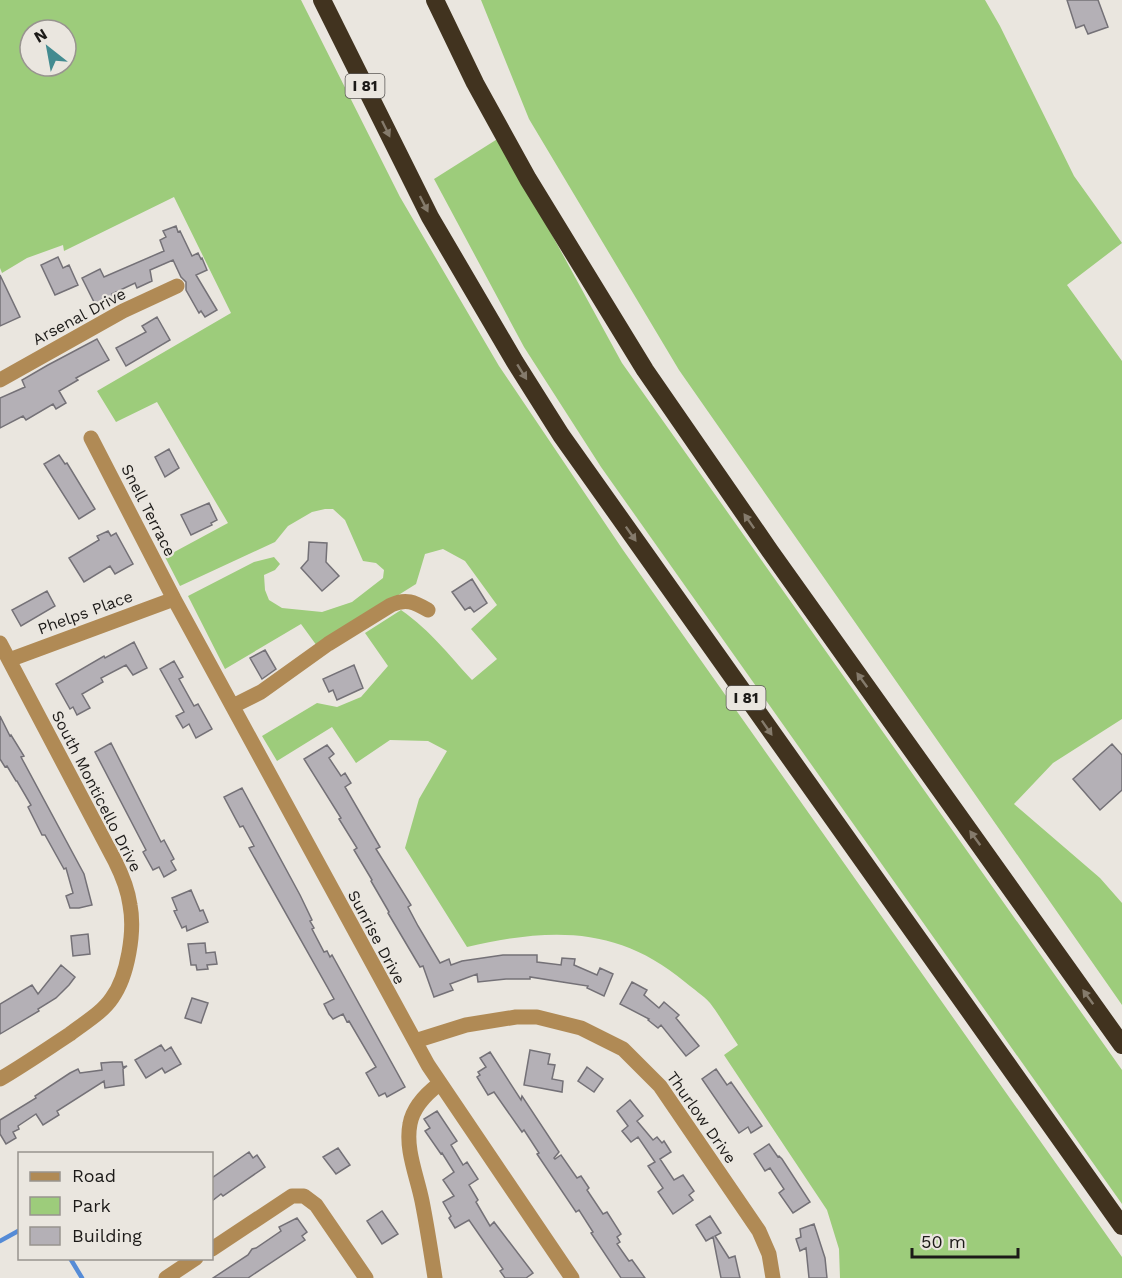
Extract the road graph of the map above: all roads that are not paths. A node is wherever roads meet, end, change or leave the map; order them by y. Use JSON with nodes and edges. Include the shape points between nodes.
{"nodes":[{"id":1,"x":322,"y":0,"type":"edge"},
{"id":2,"x":435,"y":0,"type":"edge"},
{"id":3,"x":177,"y":286,"type":"dead end"},
{"id":4,"x":0,"y":380,"type":"edge"},
{"id":5,"x":91,"y":438,"type":"dead end"},
{"id":6,"x":174,"y":599,"type":"junction"},
{"id":7,"x":428,"y":610,"type":"dead end"},
{"id":8,"x":0,"y":643,"type":"edge"},
{"id":9,"x":9,"y":660,"type":"junction"},
{"id":10,"x":233,"y":706,"type":"junction"},
{"id":11,"x":415,"y":1041,"type":"junction"},
{"id":12,"x":1122,"y":1045,"type":"edge"},
{"id":13,"x":0,"y":1079,"type":"edge"},
{"id":14,"x":439,"y":1084,"type":"junction"},
{"id":15,"x":1122,"y":1226,"type":"edge"},
{"id":16,"x":213,"y":1248,"type":"edge"},
{"id":17,"x":193,"y":1260,"type":"edge"},
{"id":18,"x":166,"y":1278,"type":"edge"},
{"id":19,"x":366,"y":1278,"type":"edge"},
{"id":20,"x":435,"y":1278,"type":"edge"},
{"id":21,"x":572,"y":1278,"type":"edge"},
{"id":22,"x":773,"y":1278,"type":"edge"}],
"edges":[{"from":1,"to":15,"type":"highway","number":"I 81","one_way":true,"via":[[430,217],[561,435]]},
{"from":12,"to":2,"type":"highway","one_way":true,"via":[[645,370],[522,170]]},
{"from":3,"to":4,"type":"street","name":"Arsenal Drive","via":[[123,311]]},
{"from":5,"to":6,"type":"street","name":"Snell Terrace"},
{"from":6,"to":9,"type":"street","name":"Phelps Place"},
{"from":6,"to":10,"type":"street","name":"Sunrise Drive"},
{"from":7,"to":10,"type":"street","via":[[408,600],[391,605],[261,692]]},
{"from":8,"to":9,"type":"street","name":"South Monticello Drive"},
{"from":9,"to":13,"type":"street","name":"South Monticello Drive","via":[[124,880],[132,926],[121,981],[112,999],[95,1016]]},
{"from":10,"to":11,"type":"street","name":"Sunrise Drive"},
{"from":11,"to":14,"type":"street","name":"Sunrise Drive"},
{"from":11,"to":22,"type":"street","name":"Thurlow Drive","via":[[466,1025],[537,1017],[580,1028],[623,1049],[660,1086],[759,1231],[769,1254]]},
{"from":14,"to":20,"type":"street","via":[[416,1108],[408,1142]]},
{"from":14,"to":21,"type":"street","name":"Sunrise Drive"},
{"from":16,"to":19,"type":"street","via":[[292,1196],[304,1196],[316,1205]]},
{"from":17,"to":18,"type":"street"}]}
